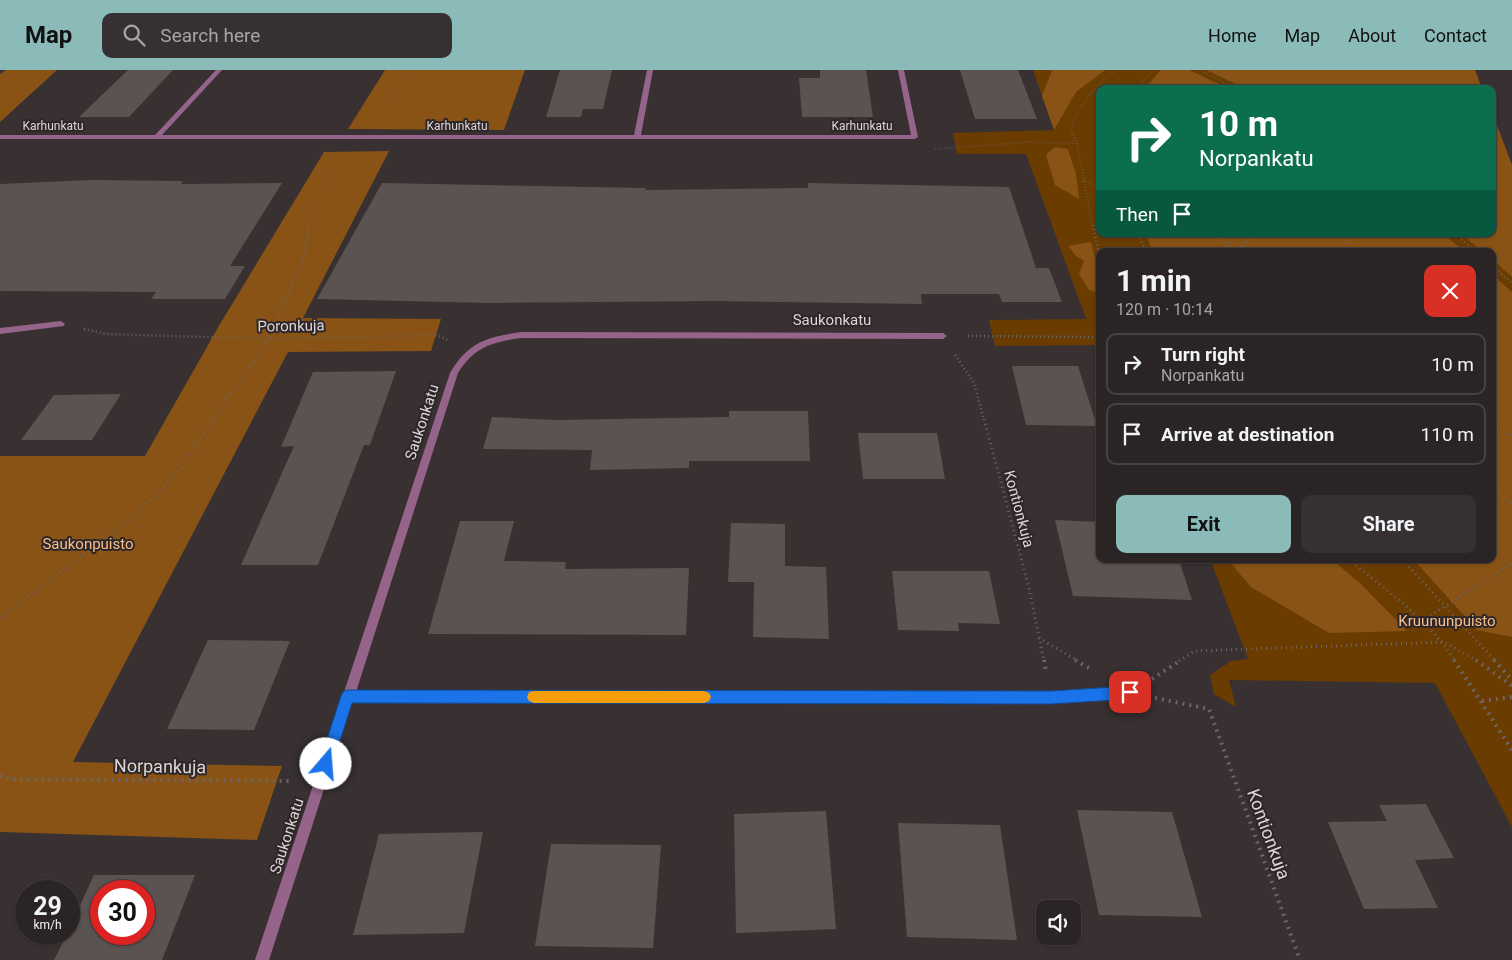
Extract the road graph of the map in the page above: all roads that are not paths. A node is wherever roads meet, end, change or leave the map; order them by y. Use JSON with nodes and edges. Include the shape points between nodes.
{"nodes":[{"id":1,"x":219,"y":70,"type":"edge"},
{"id":2,"x":650,"y":70,"type":"edge"},
{"id":3,"x":901,"y":70,"type":"edge"},
{"id":4,"x":0,"y":137,"type":"edge"},
{"id":5,"x":156,"y":138,"type":"junction"},
{"id":6,"x":638,"y":138,"type":"junction"},
{"id":7,"x":61,"y":324,"type":"dead end"},
{"id":8,"x":0,"y":332,"type":"edge"},
{"id":9,"x":943,"y":336,"type":"road end"},
{"id":10,"x":1130,"y":692,"type":"road end"},
{"id":11,"x":347,"y":696,"type":"junction"},
{"id":12,"x":262,"y":960,"type":"edge"}],
"edges":[{"from":1,"to":5,"type":"street"},
{"from":2,"to":6,"type":"street"},
{"from":3,"to":6,"type":"street","name":"Karhunkatu","via":[[915,137]]},
{"from":4,"to":5,"type":"street","name":"Karhunkatu"},
{"from":5,"to":6,"type":"street","name":"Karhunkatu"},
{"from":7,"to":8,"type":"street"},
{"from":9,"to":11,"type":"street","name":"Saukonkatu","via":[[521,335],[485,342],[472,349],[462,357],[454,373]]},
{"from":10,"to":11,"type":"street","via":[[1051,698]]},
{"from":11,"to":12,"type":"street","name":"Saukonkatu"}]}
